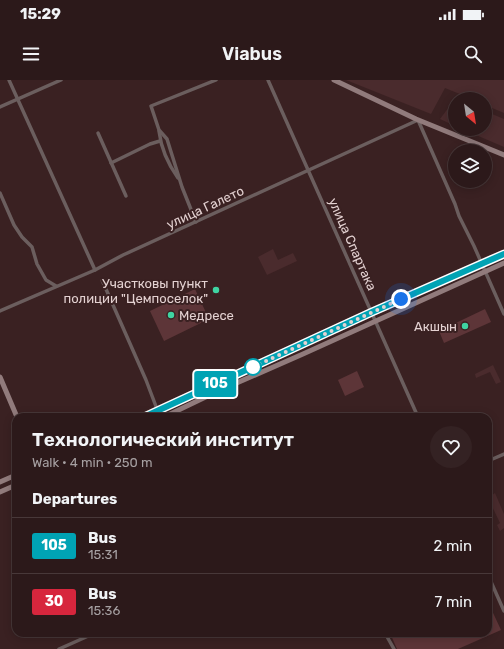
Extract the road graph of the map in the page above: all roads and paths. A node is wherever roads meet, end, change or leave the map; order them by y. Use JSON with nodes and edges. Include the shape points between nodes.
{"nodes":[{"id":1,"x":10,"y":80,"type":"edge"},
{"id":2,"x":61,"y":80,"type":"edge"},
{"id":3,"x":216,"y":80,"type":"edge"},
{"id":4,"x":268,"y":80,"type":"edge"},
{"id":5,"x":334,"y":80,"type":"edge"},
{"id":6,"x":18,"y":98,"type":"junction"},
{"id":7,"x":0,"y":107,"type":"edge"},
{"id":8,"x":418,"y":120,"type":"junction"},
{"id":9,"x":159,"y":130,"type":"junction"},
{"id":10,"x":98,"y":134,"type":"dead end"},
{"id":11,"x":160,"y":141,"type":"junction"},
{"id":12,"x":504,"y":155,"type":"edge"},
{"id":13,"x":111,"y":163,"type":"junction"},
{"id":14,"x":309,"y":171,"type":"junction"},
{"id":15,"x":180,"y":181,"type":"junction"},
{"id":16,"x":0,"y":193,"type":"edge"},
{"id":17,"x":126,"y":196,"type":"dead end"},
{"id":18,"x":196,"y":222,"type":"junction"},
{"id":19,"x":504,"y":254,"type":"edge"},
{"id":20,"x":504,"y":263,"type":"edge"},
{"id":21,"x":482,"y":264,"type":"junction"},
{"id":22,"x":95,"y":270,"type":"junction"},
{"id":23,"x":485,"y":271,"type":"junction"},
{"id":24,"x":102,"y":280,"type":"dead end"},
{"id":25,"x":56,"y":286,"type":"junction"},
{"id":26,"x":0,"y":311,"type":"edge"},
{"id":27,"x":372,"y":312,"type":"junction"},
{"id":28,"x":504,"y":314,"type":"edge"},
{"id":29,"x":376,"y":321,"type":"junction"},
{"id":30,"x":0,"y":377,"type":"edge"},
{"id":31,"x":158,"y":410,"type":"junction"},
{"id":32,"x":15,"y":413,"type":"edge"},
{"id":33,"x":152,"y":413,"type":"edge"},
{"id":34,"x":159,"y":413,"type":"edge"},
{"id":35,"x":172,"y":413,"type":"edge"},
{"id":36,"x":416,"y":413,"type":"edge"},
{"id":37,"x":504,"y":454,"type":"edge"},
{"id":38,"x":492,"y":459,"type":"edge"},
{"id":39,"x":12,"y":477,"type":"edge"},
{"id":40,"x":0,"y":482,"type":"edge"},
{"id":41,"x":12,"y":487,"type":"edge"},
{"id":42,"x":0,"y":492,"type":"edge"},
{"id":43,"x":492,"y":584,"type":"edge"},
{"id":44,"x":504,"y":611,"type":"edge"},
{"id":45,"x":86,"y":637,"type":"edge"},
{"id":46,"x":387,"y":637,"type":"edge"},
{"id":47,"x":60,"y":649,"type":"edge"},
{"id":48,"x":394,"y":649,"type":"edge"}],
"edges":[{"from":1,"to":6,"type":"street"},
{"from":2,"to":6,"type":"street"},
{"from":3,"to":9,"type":"street","via":[[151,106]]},
{"from":4,"to":14,"type":"street","name":"улица Спартака"},
{"from":5,"to":8,"type":"main road"},
{"from":6,"to":7,"type":"street"},
{"from":6,"to":22,"type":"street"},
{"from":8,"to":12,"type":"main road"},
{"from":8,"to":14,"type":"street","name":"улица Галето"},
{"from":8,"to":21,"type":"street"},
{"from":9,"to":11,"type":"street"},
{"from":9,"to":15,"type":"street","via":[[167,139]]},
{"from":10,"to":13,"type":"street"},
{"from":11,"to":13,"type":"street"},
{"from":11,"to":15,"type":"street","via":[[167,161]]},
{"from":13,"to":17,"type":"street"},
{"from":14,"to":18,"type":"street","name":"улица Галето"},
{"from":14,"to":27,"type":"street","name":"улица Спартака"},
{"from":15,"to":18,"type":"street"},
{"from":16,"to":25,"type":"street","via":[[14,225],[32,247],[37,264],[46,280]]},
{"from":18,"to":22,"type":"street","name":"улица Галето"},
{"from":19,"to":21,"type":"main road"},
{"from":20,"to":23,"type":"main road"},
{"from":21,"to":23,"type":"street"},
{"from":21,"to":27,"type":"main road"},
{"from":22,"to":25,"type":"street","name":"улица Галето"},
{"from":23,"to":28,"type":"street"},
{"from":23,"to":29,"type":"main road"},
{"from":24,"to":31,"type":"street"},
{"from":25,"to":26,"type":"street","name":"улица Галето"},
{"from":27,"to":29,"type":"street","name":"улица Спартака"},
{"from":27,"to":31,"type":"main road"},
{"from":29,"to":35,"type":"main road"},
{"from":29,"to":36,"type":"street","name":"улица Спартака"},
{"from":30,"to":32,"type":"main road"},
{"from":31,"to":33,"type":"main road"},
{"from":31,"to":34,"type":"street"},
{"from":37,"to":38,"type":"street"},
{"from":39,"to":40,"type":"main road"},
{"from":41,"to":42,"type":"main road"},
{"from":43,"to":44,"type":"street"},
{"from":45,"to":47,"type":"street"},
{"from":46,"to":48,"type":"street"}]}
